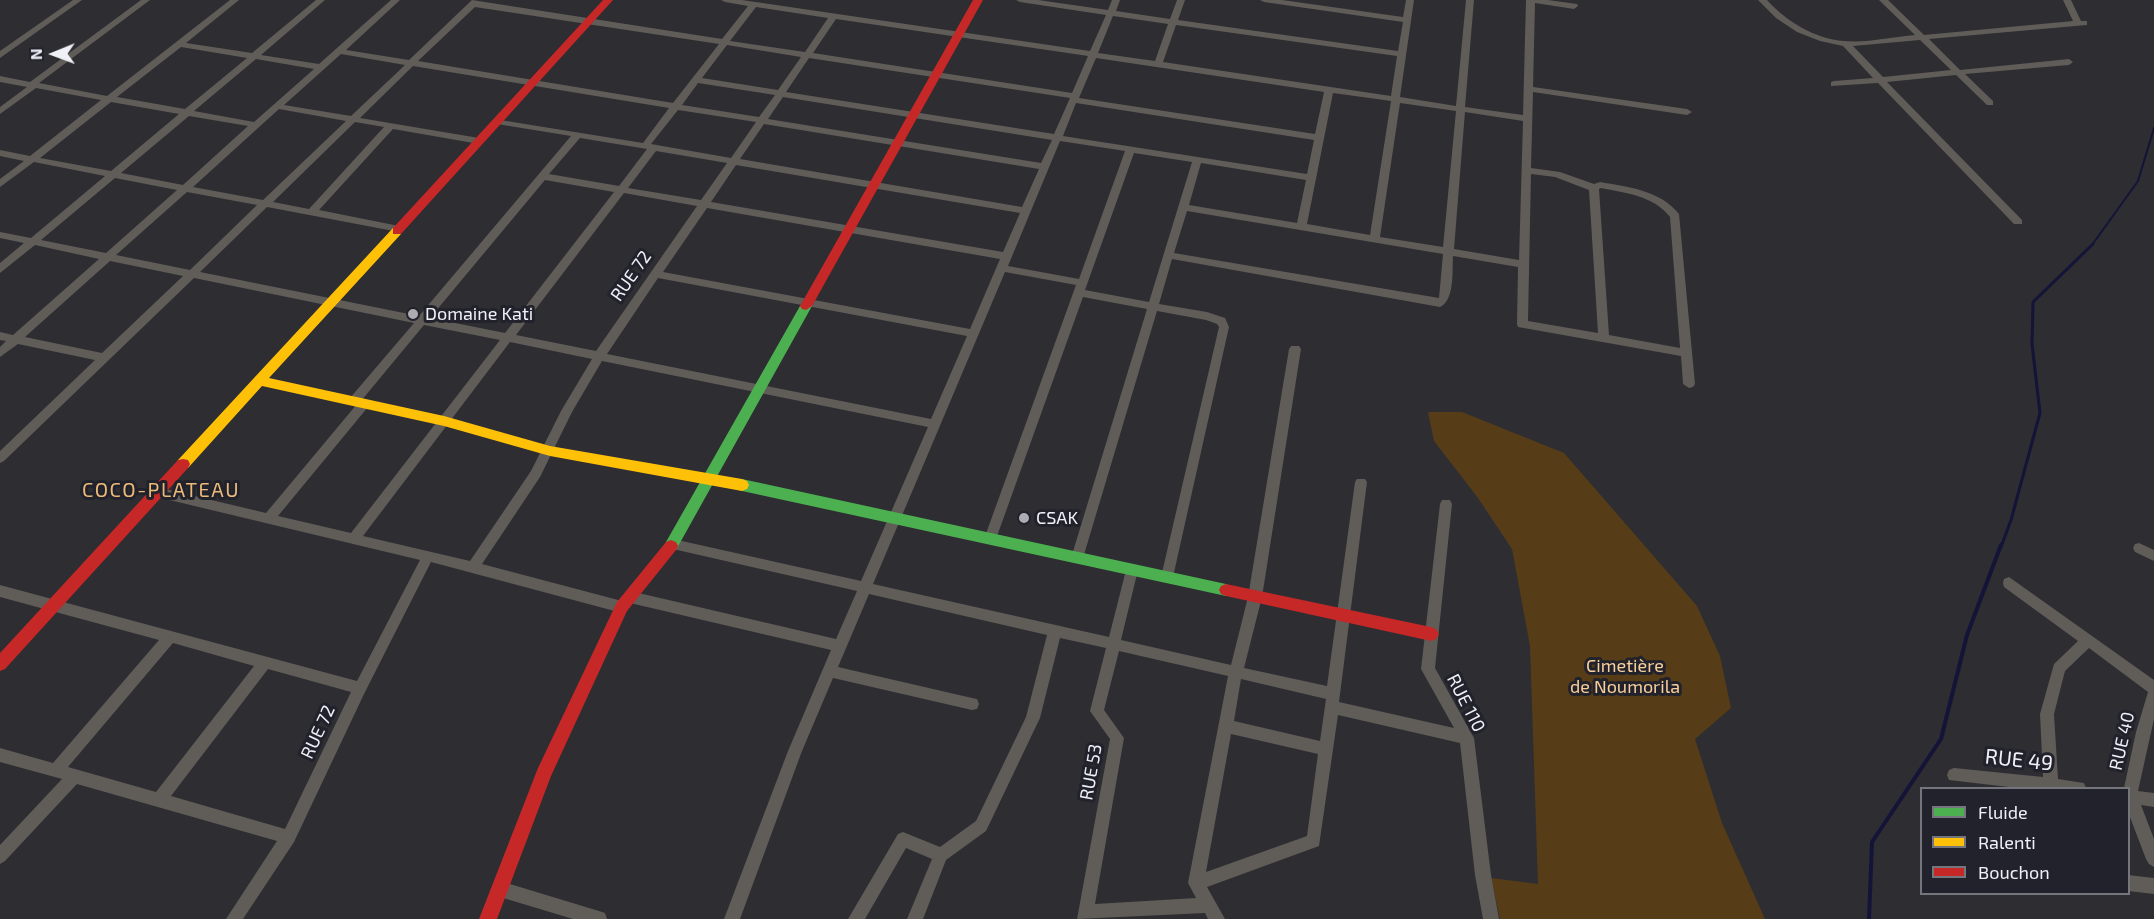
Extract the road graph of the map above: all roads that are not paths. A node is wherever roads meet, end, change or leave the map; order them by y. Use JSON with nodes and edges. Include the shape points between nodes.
{"nodes":[{"id":1,"x":78,"y":0,"type":"edge"},
{"id":2,"x":146,"y":0,"type":"edge"},
{"id":3,"x":235,"y":0,"type":"edge"},
{"id":4,"x":321,"y":0,"type":"edge"},
{"id":5,"x":396,"y":0,"type":"edge"},
{"id":6,"x":608,"y":0,"type":"edge"},
{"id":7,"x":724,"y":0,"type":"edge"},
{"id":8,"x":978,"y":0,"type":"edge"},
{"id":9,"x":1020,"y":0,"type":"edge"},
{"id":10,"x":1116,"y":0,"type":"edge"},
{"id":11,"x":1181,"y":0,"type":"edge"},
{"id":12,"x":1264,"y":0,"type":"edge"},
{"id":13,"x":1410,"y":0,"type":"edge"},
{"id":14,"x":1470,"y":0,"type":"edge"},
{"id":15,"x":1531,"y":0,"type":"edge"},
{"id":16,"x":1762,"y":0,"type":"edge"},
{"id":17,"x":1883,"y":0,"type":"edge"},
{"id":18,"x":2067,"y":0,"type":"edge"},
{"id":19,"x":475,"y":2,"type":"edge"},
{"id":20,"x":761,"y":3,"type":"edge"},
{"id":21,"x":1302,"y":3,"type":"edge"},
{"id":22,"x":1574,"y":6,"type":"dead end"},
{"id":23,"x":1110,"y":13,"type":"junction"},
{"id":24,"x":834,"y":16,"type":"junction"},
{"id":25,"x":1407,"y":20,"type":"junction"},
{"id":26,"x":589,"y":21,"type":"junction"},
{"id":27,"x":1173,"y":22,"type":"junction"},
{"id":28,"x":958,"y":35,"type":"junction"},
{"id":29,"x":1922,"y":38,"type":"junction"},
{"id":30,"x":725,"y":42,"type":"junction"},
{"id":31,"x":179,"y":44,"type":"junction"},
{"id":32,"x":1846,"y":44,"type":"junction"},
{"id":33,"x":338,"y":51,"type":"junction"},
{"id":34,"x":1093,"y":54,"type":"junction"},
{"id":35,"x":1402,"y":54,"type":"junction"},
{"id":36,"x":0,"y":55,"type":"edge"},
{"id":37,"x":807,"y":55,"type":"junction"},
{"id":38,"x":254,"y":56,"type":"junction"},
{"id":39,"x":2069,"y":62,"type":"dead end"},
{"id":40,"x":411,"y":63,"type":"junction"},
{"id":41,"x":1158,"y":64,"type":"junction"},
{"id":42,"x":320,"y":67,"type":"junction"},
{"id":43,"x":1958,"y":72,"type":"junction"},
{"id":44,"x":936,"y":75,"type":"junction"},
{"id":45,"x":0,"y":79,"type":"edge"},
{"id":46,"x":1879,"y":79,"type":"junction"},
{"id":47,"x":696,"y":80,"type":"junction"},
{"id":48,"x":532,"y":83,"type":"junction"},
{"id":49,"x":1834,"y":84,"type":"dead end"},
{"id":50,"x":33,"y":85,"type":"junction"},
{"id":51,"x":1329,"y":89,"type":"junction"},
{"id":52,"x":1528,"y":89,"type":"junction"},
{"id":53,"x":781,"y":93,"type":"junction"},
{"id":54,"x":1074,"y":98,"type":"junction"},
{"id":55,"x":109,"y":99,"type":"junction"},
{"id":56,"x":1395,"y":99,"type":"junction"},
{"id":57,"x":1990,"y":103,"type":"dead end"},
{"id":58,"x":277,"y":106,"type":"junction"},
{"id":59,"x":675,"y":107,"type":"junction"},
{"id":60,"x":1461,"y":109,"type":"junction"},
{"id":61,"x":0,"y":111,"type":"edge"},
{"id":62,"x":187,"y":112,"type":"junction"},
{"id":63,"x":1687,"y":112,"type":"dead end"},
{"id":64,"x":914,"y":114,"type":"junction"},
{"id":65,"x":353,"y":119,"type":"junction"},
{"id":66,"x":1528,"y":119,"type":"junction"},
{"id":67,"x":497,"y":121,"type":"junction"},
{"id":68,"x":762,"y":121,"type":"junction"},
{"id":69,"x":256,"y":125,"type":"junction"},
{"id":70,"x":391,"y":126,"type":"junction"},
{"id":71,"x":577,"y":135,"type":"junction"},
{"id":72,"x":1057,"y":137,"type":"junction"},
{"id":73,"x":1319,"y":138,"type":"junction"},
{"id":74,"x":479,"y":141,"type":"junction"},
{"id":75,"x":898,"y":143,"type":"junction"},
{"id":76,"x":649,"y":147,"type":"junction"},
{"id":77,"x":1131,"y":149,"type":"junction"},
{"id":78,"x":0,"y":153,"type":"edge"},
{"id":79,"x":32,"y":159,"type":"junction"},
{"id":80,"x":1197,"y":160,"type":"junction"},
{"id":81,"x":734,"y":162,"type":"junction"},
{"id":82,"x":1044,"y":167,"type":"junction"},
{"id":83,"x":1526,"y":170,"type":"junction"},
{"id":84,"x":113,"y":174,"type":"junction"},
{"id":85,"x":543,"y":176,"type":"junction"},
{"id":86,"x":1311,"y":178,"type":"junction"},
{"id":87,"x":0,"y":184,"type":"edge"},
{"id":88,"x":874,"y":186,"type":"junction"},
{"id":89,"x":185,"y":188,"type":"junction"},
{"id":90,"x":1594,"y":188,"type":"junction"},
{"id":91,"x":621,"y":190,"type":"junction"},
{"id":92,"x":265,"y":203,"type":"junction"},
{"id":93,"x":704,"y":204,"type":"junction"},
{"id":94,"x":1183,"y":207,"type":"junction"},
{"id":95,"x":1026,"y":211,"type":"junction"},
{"id":96,"x":312,"y":212,"type":"junction"},
{"id":97,"x":2018,"y":222,"type":"dead end"},
{"id":98,"x":1301,"y":227,"type":"junction"},
{"id":99,"x":399,"y":229,"type":"junction"},
{"id":100,"x":849,"y":229,"type":"junction"},
{"id":101,"x":0,"y":235,"type":"edge"},
{"id":102,"x":1375,"y":239,"type":"junction"},
{"id":103,"x":33,"y":242,"type":"junction"},
{"id":104,"x":1449,"y":251,"type":"junction"},
{"id":105,"x":1168,"y":255,"type":"junction"},
{"id":106,"x":1006,"y":256,"type":"junction"},
{"id":107,"x":108,"y":257,"type":"junction"},
{"id":108,"x":1523,"y":264,"type":"junction"},
{"id":109,"x":1001,"y":268,"type":"junction"},
{"id":110,"x":0,"y":269,"type":"edge"},
{"id":111,"x":192,"y":274,"type":"junction"},
{"id":112,"x":656,"y":274,"type":"junction"},
{"id":113,"x":1081,"y":288,"type":"junction"},
{"id":114,"x":332,"y":302,"type":"junction"},
{"id":115,"x":808,"y":302,"type":"junction"},
{"id":116,"x":1153,"y":306,"type":"junction"},
{"id":117,"x":422,"y":320,"type":"junction"},
{"id":118,"x":973,"y":333,"type":"junction"},
{"id":119,"x":0,"y":336,"type":"edge"},
{"id":120,"x":508,"y":338,"type":"junction"},
{"id":121,"x":16,"y":339,"type":"junction"},
{"id":122,"x":1604,"y":339,"type":"junction"},
{"id":123,"x":1295,"y":350,"type":"dead end"},
{"id":124,"x":0,"y":353,"type":"edge"},
{"id":125,"x":1686,"y":353,"type":"junction"},
{"id":126,"x":600,"y":356,"type":"junction"},
{"id":127,"x":104,"y":358,"type":"junction"},
{"id":128,"x":259,"y":381,"type":"junction"},
{"id":129,"x":1689,"y":384,"type":"dead end"},
{"id":130,"x":760,"y":389,"type":"junction"},
{"id":131,"x":359,"y":402,"type":"junction"},
{"id":132,"x":444,"y":421,"type":"junction"},
{"id":133,"x":935,"y":424,"type":"junction"},
{"id":134,"x":550,"y":451,"type":"junction"},
{"id":135,"x":2,"y":453,"type":"edge"},
{"id":136,"x":710,"y":478,"type":"junction"},
{"id":137,"x":1361,"y":482,"type":"dead end"},
{"id":138,"x":158,"y":492,"type":"junction"},
{"id":139,"x":1446,"y":504,"type":"dead end"},
{"id":140,"x":269,"y":518,"type":"junction"},
{"id":141,"x":894,"y":518,"type":"junction"},
{"id":142,"x":354,"y":538,"type":"junction"},
{"id":143,"x":990,"y":539,"type":"junction"},
{"id":144,"x":673,"y":544,"type":"junction"},
{"id":145,"x":2139,"y":548,"type":"dead end"},
{"id":146,"x":429,"y":556,"type":"junction"},
{"id":147,"x":2154,"y":556,"type":"edge"},
{"id":148,"x":1077,"y":558,"type":"junction"},
{"id":149,"x":473,"y":567,"type":"junction"},
{"id":150,"x":1131,"y":570,"type":"junction"},
{"id":151,"x":1167,"y":577,"type":"junction"},
{"id":152,"x":2009,"y":583,"type":"dead end"},
{"id":153,"x":865,"y":588,"type":"junction"},
{"id":154,"x":0,"y":591,"type":"edge"},
{"id":155,"x":1255,"y":597,"type":"junction"},
{"id":156,"x":626,"y":602,"type":"junction"},
{"id":157,"x":53,"y":606,"type":"junction"},
{"id":158,"x":1343,"y":615,"type":"junction"},
{"id":159,"x":1054,"y":631,"type":"junction"},
{"id":160,"x":1431,"y":634,"type":"junction"},
{"id":161,"x":170,"y":637,"type":"junction"},
{"id":162,"x":2088,"y":640,"type":"junction"},
{"id":163,"x":1113,"y":644,"type":"junction"},
{"id":164,"x":840,"y":646,"type":"junction"},
{"id":165,"x":265,"y":662,"type":"junction"},
{"id":166,"x":0,"y":664,"type":"edge"},
{"id":167,"x":829,"y":671,"type":"junction"},
{"id":168,"x":1236,"y":672,"type":"junction"},
{"id":169,"x":360,"y":688,"type":"junction"},
{"id":170,"x":2154,"y":688,"type":"edge"},
{"id":171,"x":2154,"y":695,"type":"edge"},
{"id":172,"x":1332,"y":700,"type":"junction"},
{"id":173,"x":972,"y":704,"type":"dead end"},
{"id":174,"x":1226,"y":726,"type":"junction"},
{"id":175,"x":1467,"y":738,"type":"junction"},
{"id":176,"x":1326,"y":749,"type":"junction"},
{"id":177,"x":0,"y":755,"type":"edge"},
{"id":178,"x":56,"y":771,"type":"junction"},
{"id":179,"x":1954,"y":775,"type":"dead end"},
{"id":180,"x":75,"y":776,"type":"junction"},
{"id":181,"x":2052,"y":784,"type":"junction"},
{"id":182,"x":2068,"y":787,"type":"edge"},
{"id":183,"x":2130,"y":791,"type":"edge"},
{"id":184,"x":2130,"y":796,"type":"edge"},
{"id":185,"x":2130,"y":799,"type":"edge"},
{"id":186,"x":159,"y":800,"type":"junction"},
{"id":187,"x":2154,"y":800,"type":"edge"},
{"id":188,"x":289,"y":837,"type":"junction"},
{"id":189,"x":941,"y":855,"type":"junction"},
{"id":190,"x":0,"y":856,"type":"edge"},
{"id":191,"x":2154,"y":859,"type":"edge"},
{"id":192,"x":2130,"y":883,"type":"edge"},
{"id":193,"x":1196,"y":884,"type":"junction"},
{"id":194,"x":2154,"y":886,"type":"edge"},
{"id":195,"x":500,"y":889,"type":"junction"},
{"id":196,"x":1214,"y":912,"type":"edge"},
{"id":197,"x":1139,"y":914,"type":"edge"},
{"id":198,"x":1085,"y":916,"type":"edge"},
{"id":199,"x":234,"y":919,"type":"edge"},
{"id":200,"x":488,"y":919,"type":"edge"},
{"id":201,"x":599,"y":919,"type":"edge"},
{"id":202,"x":732,"y":919,"type":"edge"},
{"id":203,"x":856,"y":919,"type":"edge"},
{"id":204,"x":915,"y":919,"type":"edge"},
{"id":205,"x":1491,"y":919,"type":"edge"}],
"edges":[{"from":1,"to":36,"type":"street"},
{"from":2,"to":50,"type":"street"},
{"from":3,"to":31,"type":"street"},
{"from":4,"to":38,"type":"street"},
{"from":5,"to":33,"type":"street"},
{"from":6,"to":26,"type":"street"},
{"from":7,"to":20,"type":"street"},
{"from":8,"to":28,"type":"street"},
{"from":9,"to":23,"type":"street"},
{"from":10,"to":23,"type":"street"},
{"from":11,"to":27,"type":"street"},
{"from":12,"to":21,"type":"street"},
{"from":13,"to":25,"type":"street"},
{"from":14,"to":60,"type":"street"},
{"from":15,"to":22,"type":"street"},
{"from":15,"to":52,"type":"street"},
{"from":16,"to":32,"type":"street","via":[[1793,26],[1827,42]]},
{"from":17,"to":29,"type":"street"},
{"from":18,"to":29,"type":"street","via":[[2080,23]]},
{"from":19,"to":26,"type":"street"},
{"from":19,"to":40,"type":"street"},
{"from":20,"to":24,"type":"street"},
{"from":20,"to":30,"type":"street"},
{"from":21,"to":25,"type":"street"},
{"from":23,"to":27,"type":"street"},
{"from":23,"to":34,"type":"street"},
{"from":24,"to":28,"type":"street"},
{"from":24,"to":37,"type":"street","name":"RUE 72"},
{"from":25,"to":35,"type":"street"},
{"from":26,"to":30,"type":"street"},
{"from":26,"to":48,"type":"street"},
{"from":27,"to":35,"type":"street"},
{"from":27,"to":41,"type":"street"},
{"from":28,"to":34,"type":"street"},
{"from":28,"to":44,"type":"street"},
{"from":29,"to":32,"type":"street"},
{"from":29,"to":43,"type":"street"},
{"from":30,"to":37,"type":"street"},
{"from":30,"to":47,"type":"street"},
{"from":31,"to":38,"type":"street"},
{"from":31,"to":55,"type":"street"},
{"from":32,"to":46,"type":"street"},
{"from":33,"to":40,"type":"street"},
{"from":33,"to":42,"type":"street"},
{"from":34,"to":41,"type":"street"},
{"from":34,"to":54,"type":"street"},
{"from":35,"to":56,"type":"street"},
{"from":37,"to":44,"type":"street"},
{"from":37,"to":53,"type":"street","name":"RUE 72"},
{"from":38,"to":42,"type":"street"},
{"from":38,"to":62,"type":"street"},
{"from":39,"to":43,"type":"street"},
{"from":40,"to":48,"type":"street"},
{"from":40,"to":65,"type":"street"},
{"from":41,"to":51,"type":"street"},
{"from":42,"to":58,"type":"street"},
{"from":43,"to":46,"type":"street"},
{"from":43,"to":57,"type":"street"},
{"from":44,"to":54,"type":"street"},
{"from":44,"to":64,"type":"street"},
{"from":45,"to":50,"type":"street"},
{"from":46,"to":49,"type":"street"},
{"from":46,"to":97,"type":"street"},
{"from":47,"to":53,"type":"street"},
{"from":47,"to":59,"type":"street"},
{"from":48,"to":59,"type":"street"},
{"from":48,"to":67,"type":"street"},
{"from":50,"to":55,"type":"street"},
{"from":50,"to":61,"type":"street"},
{"from":51,"to":56,"type":"street"},
{"from":51,"to":73,"type":"street"},
{"from":52,"to":63,"type":"street"},
{"from":52,"to":66,"type":"street"},
{"from":53,"to":64,"type":"street"},
{"from":53,"to":68,"type":"street","name":"RUE 72"},
{"from":54,"to":72,"type":"street"},
{"from":54,"to":73,"type":"street"},
{"from":55,"to":62,"type":"street"},
{"from":55,"to":79,"type":"street"},
{"from":56,"to":60,"type":"street"},
{"from":56,"to":102,"type":"street"},
{"from":58,"to":65,"type":"street"},
{"from":58,"to":69,"type":"street"},
{"from":59,"to":68,"type":"street"},
{"from":59,"to":76,"type":"street"},
{"from":60,"to":66,"type":"street"},
{"from":60,"to":104,"type":"street"},
{"from":62,"to":69,"type":"street"},
{"from":62,"to":84,"type":"street"},
{"from":64,"to":72,"type":"street"},
{"from":64,"to":75,"type":"street"},
{"from":65,"to":70,"type":"street"},
{"from":65,"to":92,"type":"street"},
{"from":66,"to":83,"type":"street"},
{"from":67,"to":71,"type":"street"},
{"from":67,"to":74,"type":"street"},
{"from":68,"to":75,"type":"street"},
{"from":68,"to":81,"type":"street","name":"RUE 72"},
{"from":69,"to":89,"type":"street"},
{"from":70,"to":74,"type":"street"},
{"from":70,"to":96,"type":"street"},
{"from":71,"to":76,"type":"street"},
{"from":71,"to":85,"type":"street"},
{"from":72,"to":77,"type":"street"},
{"from":72,"to":82,"type":"street"},
{"from":73,"to":86,"type":"street"},
{"from":74,"to":99,"type":"street"},
{"from":75,"to":82,"type":"street"},
{"from":75,"to":88,"type":"street"},
{"from":76,"to":81,"type":"street"},
{"from":76,"to":91,"type":"street"},
{"from":77,"to":80,"type":"street"},
{"from":77,"to":113,"type":"street"},
{"from":78,"to":79,"type":"street"},
{"from":79,"to":84,"type":"street"},
{"from":79,"to":87,"type":"street"},
{"from":80,"to":86,"type":"street"},
{"from":80,"to":94,"type":"street"},
{"from":81,"to":88,"type":"street"},
{"from":81,"to":93,"type":"street","name":"RUE 72"},
{"from":82,"to":95,"type":"street"},
{"from":83,"to":90,"type":"street","via":[[1557,174]]},
{"from":83,"to":108,"type":"street"},
{"from":84,"to":89,"type":"street"},
{"from":84,"to":103,"type":"street"},
{"from":85,"to":91,"type":"street"},
{"from":85,"to":117,"type":"street"},
{"from":86,"to":98,"type":"street"},
{"from":88,"to":95,"type":"street"},
{"from":88,"to":100,"type":"street"},
{"from":89,"to":92,"type":"street"},
{"from":89,"to":107,"type":"street"},
{"from":90,"to":122,"type":"street"},
{"from":90,"to":125,"type":"street","via":[[1616,188],[1656,200],[1675,216]]},
{"from":91,"to":93,"type":"street"},
{"from":91,"to":120,"type":"street"},
{"from":92,"to":96,"type":"street"},
{"from":92,"to":111,"type":"street"},
{"from":93,"to":100,"type":"street"},
{"from":93,"to":112,"type":"street","name":"RUE 72"},
{"from":94,"to":98,"type":"street"},
{"from":94,"to":105,"type":"street"},
{"from":95,"to":106,"type":"street"},
{"from":96,"to":99,"type":"street"},
{"from":98,"to":102,"type":"street"},
{"from":99,"to":114,"type":"street"},
{"from":100,"to":106,"type":"street"},
{"from":100,"to":115,"type":"street"},
{"from":101,"to":103,"type":"street"},
{"from":102,"to":104,"type":"street"},
{"from":103,"to":107,"type":"street"},
{"from":103,"to":110,"type":"street"},
{"from":104,"to":105,"type":"street","via":[[1444,298],[1440,303]]},
{"from":104,"to":108,"type":"street"},
{"from":105,"to":116,"type":"street"},
{"from":106,"to":109,"type":"street"},
{"from":107,"to":111,"type":"street"},
{"from":107,"to":121,"type":"street"},
{"from":108,"to":122,"type":"street","via":[[1522,324]]},
{"from":109,"to":113,"type":"street"},
{"from":109,"to":118,"type":"street"},
{"from":111,"to":114,"type":"street"},
{"from":111,"to":127,"type":"street"},
{"from":112,"to":115,"type":"street"},
{"from":112,"to":126,"type":"street","name":"RUE 72"},
{"from":113,"to":116,"type":"street"},
{"from":113,"to":143,"type":"street"},
{"from":114,"to":117,"type":"street"},
{"from":114,"to":128,"type":"street"},
{"from":115,"to":118,"type":"street"},
{"from":115,"to":130,"type":"street"},
{"from":116,"to":148,"type":"street"},
{"from":116,"to":151,"type":"street","via":[[1207,316],[1221,321],[1224,327]]},
{"from":117,"to":120,"type":"street"},
{"from":117,"to":131,"type":"street"},
{"from":118,"to":133,"type":"street"},
{"from":119,"to":121,"type":"street"},
{"from":120,"to":126,"type":"street"},
{"from":120,"to":132,"type":"street"},
{"from":121,"to":124,"type":"street"},
{"from":121,"to":127,"type":"street"},
{"from":122,"to":125,"type":"street"},
{"from":123,"to":155,"type":"street"},
{"from":125,"to":129,"type":"street"},
{"from":126,"to":130,"type":"street"},
{"from":126,"to":134,"type":"street","name":"RUE 72","via":[[567,411]]},
{"from":127,"to":135,"type":"street"},
{"from":128,"to":131,"type":"street"},
{"from":128,"to":138,"type":"street"},
{"from":130,"to":133,"type":"street"},
{"from":130,"to":136,"type":"street"},
{"from":131,"to":132,"type":"street"},
{"from":131,"to":140,"type":"street"},
{"from":132,"to":134,"type":"street"},
{"from":132,"to":142,"type":"street"},
{"from":133,"to":141,"type":"street"},
{"from":134,"to":136,"type":"street"},
{"from":134,"to":149,"type":"street","name":"RUE 72"},
{"from":136,"to":141,"type":"street"},
{"from":136,"to":144,"type":"street"},
{"from":137,"to":158,"type":"street"},
{"from":138,"to":140,"type":"street"},
{"from":138,"to":157,"type":"street"},
{"from":139,"to":160,"type":"street","name":"RUE 110"},
{"from":140,"to":142,"type":"street"},
{"from":141,"to":143,"type":"street"},
{"from":141,"to":153,"type":"street"},
{"from":142,"to":146,"type":"street"},
{"from":143,"to":148,"type":"street"},
{"from":144,"to":153,"type":"street"},
{"from":144,"to":156,"type":"street"},
{"from":145,"to":147,"type":"street"},
{"from":146,"to":149,"type":"street"},
{"from":146,"to":169,"type":"street","name":"RUE 72"},
{"from":148,"to":150,"type":"street"},
{"from":149,"to":156,"type":"street"},
{"from":150,"to":151,"type":"street"},
{"from":150,"to":163,"type":"street","name":"RUE 53"},
{"from":151,"to":155,"type":"street"},
{"from":152,"to":162,"type":"street"},
{"from":153,"to":159,"type":"street"},
{"from":153,"to":164,"type":"street"},
{"from":154,"to":157,"type":"street"},
{"from":155,"to":158,"type":"street"},
{"from":155,"to":168,"type":"street"},
{"from":156,"to":164,"type":"street"},
{"from":156,"to":195,"type":"street","via":[[544,774]]},
{"from":157,"to":161,"type":"street"},
{"from":157,"to":166,"type":"street"},
{"from":158,"to":160,"type":"street"},
{"from":158,"to":172,"type":"street"},
{"from":159,"to":163,"type":"street"},
{"from":159,"to":189,"type":"street","via":[[1033,718],[981,826]]},
{"from":160,"to":175,"type":"street","name":"RUE 110","via":[[1428,669]]},
{"from":161,"to":165,"type":"street"},
{"from":161,"to":178,"type":"street"},
{"from":162,"to":170,"type":"street"},
{"from":162,"to":181,"type":"street","via":[[2059,668],[2048,714]]},
{"from":163,"to":168,"type":"street"},
{"from":163,"to":198,"type":"street","name":"RUE 53","via":[[1097,711],[1116,738]]},
{"from":164,"to":167,"type":"street"},
{"from":165,"to":169,"type":"street"},
{"from":165,"to":186,"type":"street"},
{"from":167,"to":173,"type":"street"},
{"from":167,"to":202,"type":"street"},
{"from":168,"to":172,"type":"street"},
{"from":168,"to":174,"type":"street"},
{"from":169,"to":188,"type":"street","name":"RUE 72"},
{"from":171,"to":183,"type":"street","name":"RUE 40"},
{"from":172,"to":175,"type":"street"},
{"from":172,"to":176,"type":"street"},
{"from":174,"to":176,"type":"street"},
{"from":174,"to":193,"type":"street"},
{"from":175,"to":205,"type":"street","name":"RUE 110"},
{"from":176,"to":193,"type":"street","via":[[1314,841]]},
{"from":177,"to":178,"type":"street"},
{"from":178,"to":180,"type":"street"},
{"from":179,"to":181,"type":"street","name":"RUE 49"},
{"from":180,"to":186,"type":"street"},
{"from":180,"to":190,"type":"street"},
{"from":181,"to":182,"type":"street","name":"RUE 49"},
{"from":184,"to":187,"type":"street"},
{"from":185,"to":191,"type":"street"},
{"from":186,"to":188,"type":"street"},
{"from":188,"to":199,"type":"street","name":"RUE 72"},
{"from":189,"to":203,"type":"street","via":[[903,838]]},
{"from":189,"to":204,"type":"street"},
{"from":192,"to":194,"type":"street"},
{"from":193,"to":196,"type":"street"},
{"from":195,"to":200,"type":"street"},
{"from":195,"to":201,"type":"street"},
{"from":196,"to":197,"type":"street"},
{"from":197,"to":198,"type":"street"}]}
